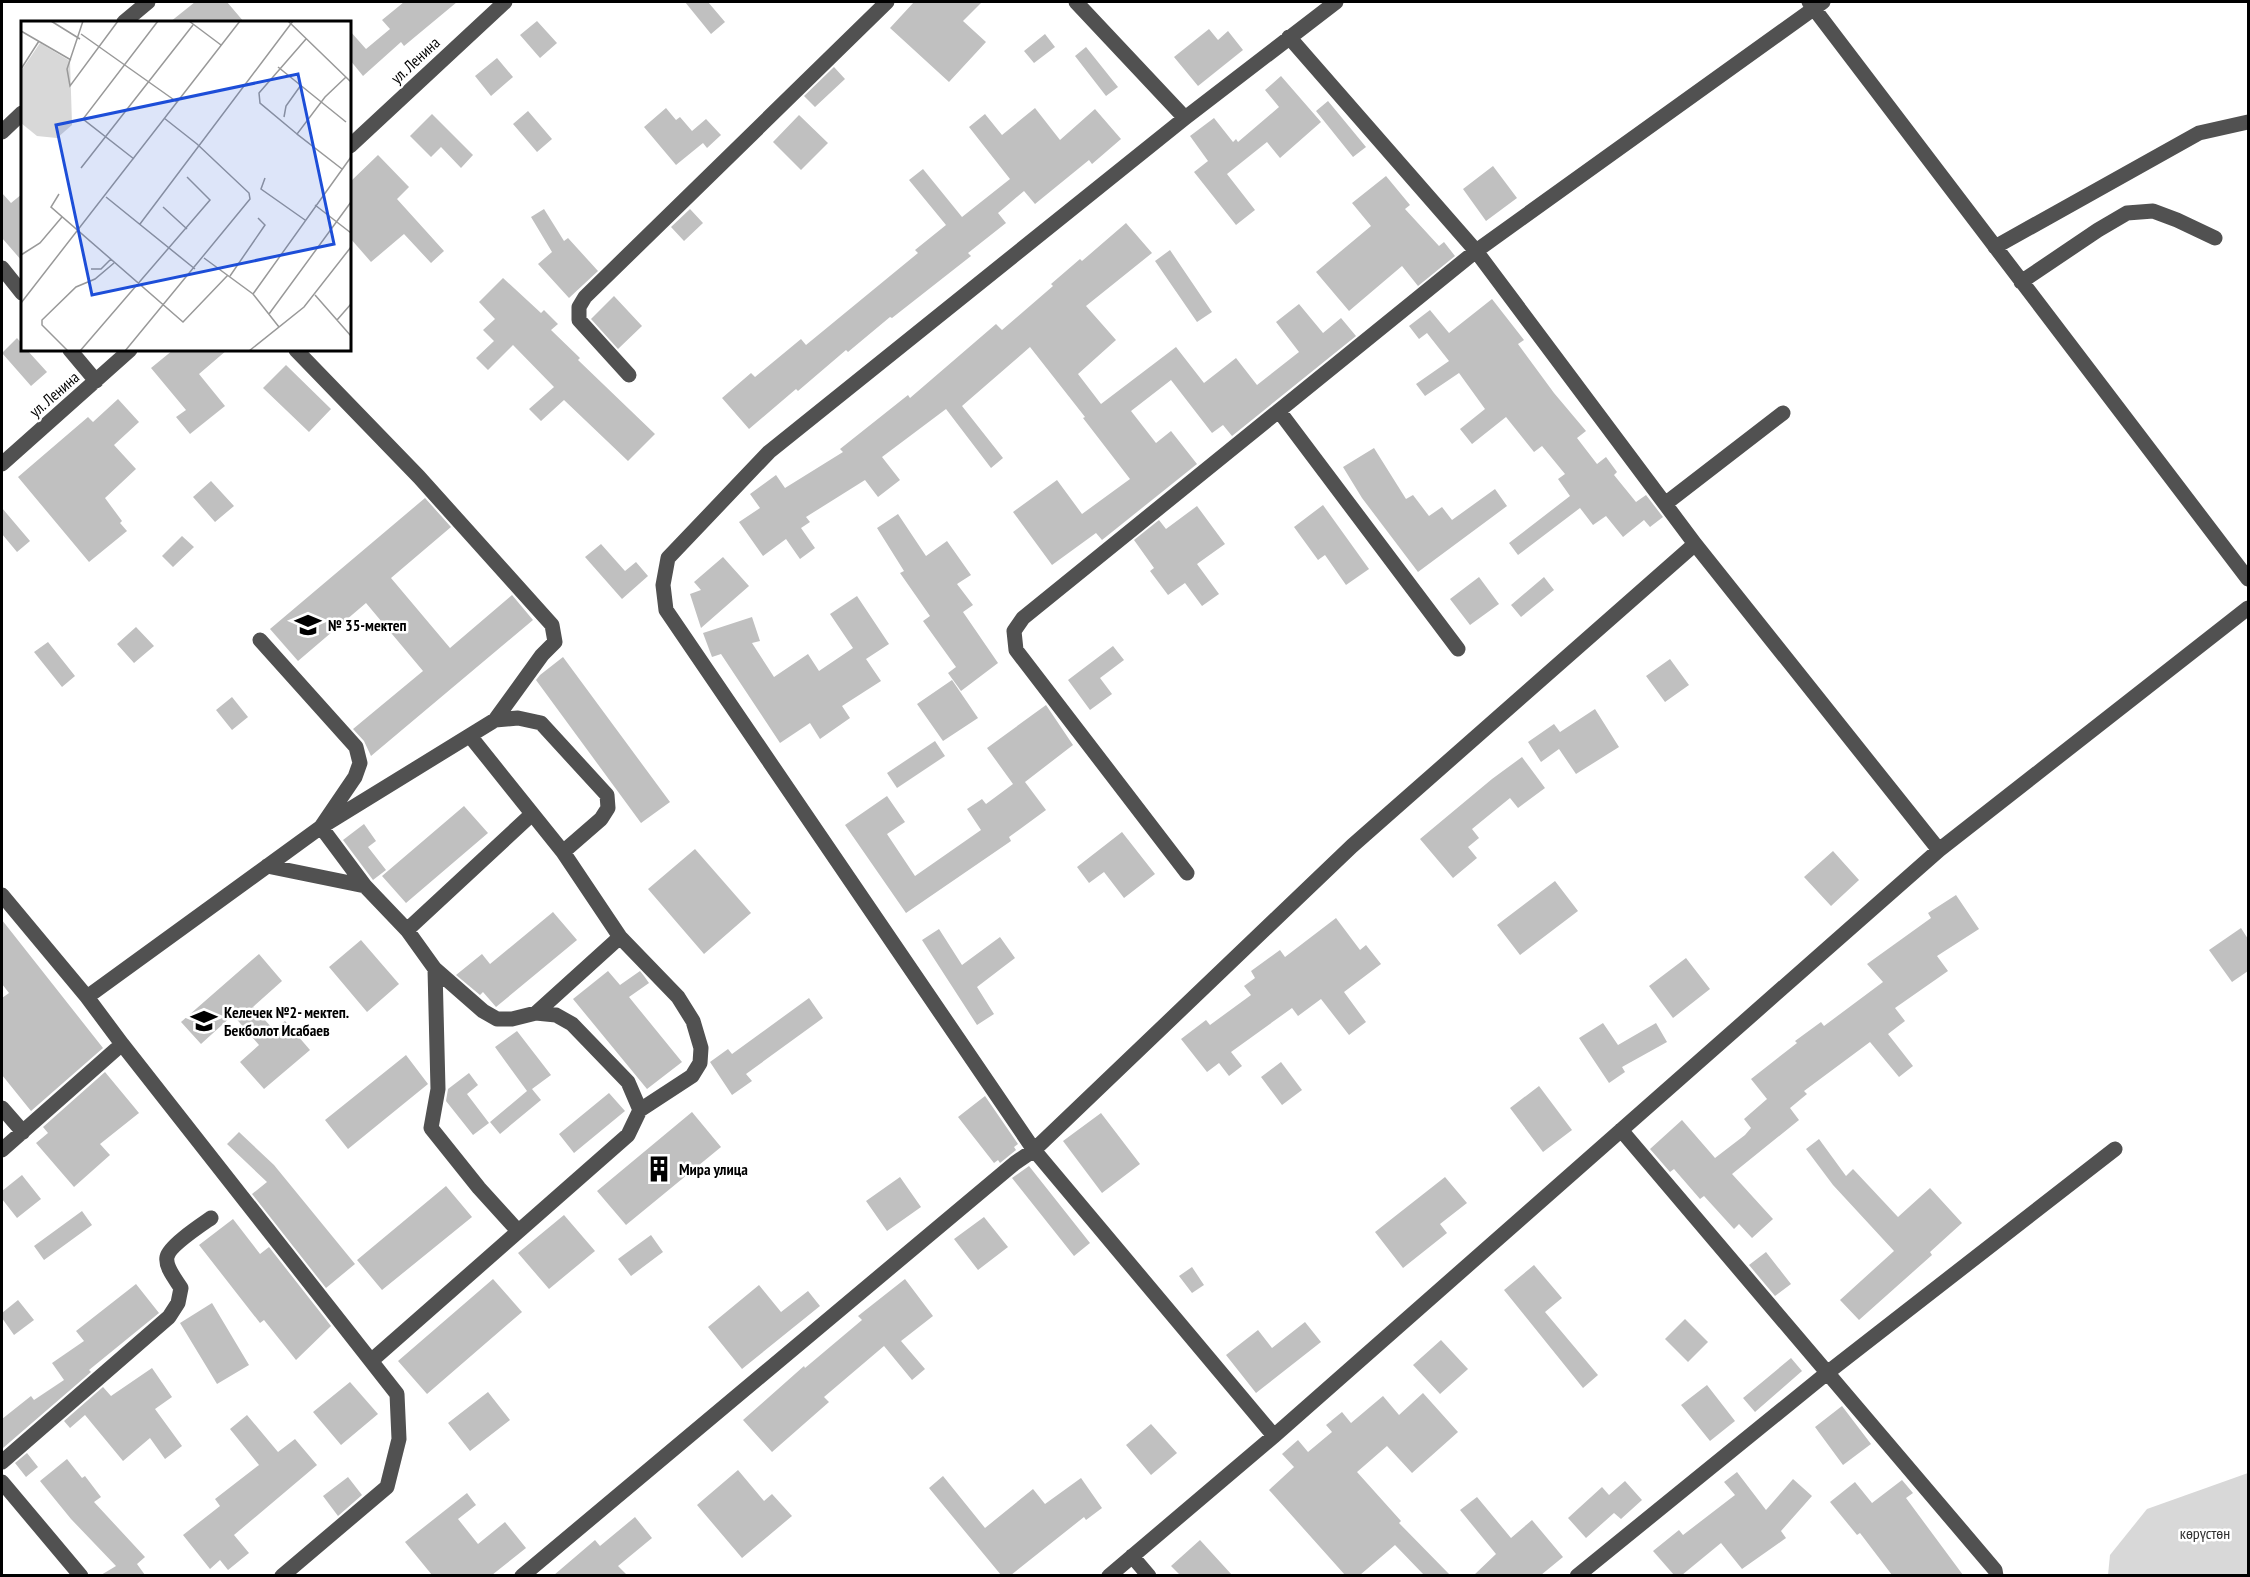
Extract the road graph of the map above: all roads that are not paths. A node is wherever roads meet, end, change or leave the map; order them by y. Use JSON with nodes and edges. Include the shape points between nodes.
{"nodes":[{"id":1,"x":148,"y":2,"type":"edge"},
{"id":2,"x":505,"y":2,"type":"edge"},
{"id":3,"x":887,"y":2,"type":"edge"},
{"id":4,"x":1076,"y":2,"type":"edge"},
{"id":5,"x":1336,"y":2,"type":"edge"},
{"id":6,"x":1815,"y":4,"type":"edge"},
{"id":7,"x":125,"y":21,"type":"edge"},
{"id":8,"x":1289,"y":37,"type":"junction"},
{"id":9,"x":21,"y":114,"type":"edge"},
{"id":10,"x":1185,"y":118,"type":"junction"},
{"id":11,"x":2248,"y":122,"type":"edge"},
{"id":12,"x":2,"y":132,"type":"edge"},
{"id":13,"x":351,"y":145,"type":"edge"},
{"id":14,"x":2215,"y":238,"type":"dead end"},
{"id":15,"x":1995,"y":247,"type":"junction"},
{"id":16,"x":1476,"y":251,"type":"junction"},
{"id":17,"x":2,"y":268,"type":"edge"},
{"id":18,"x":2021,"y":282,"type":"junction"},
{"id":19,"x":21,"y":292,"type":"edge"},
{"id":20,"x":71,"y":351,"type":"edge"},
{"id":21,"x":129,"y":351,"type":"edge"},
{"id":22,"x":297,"y":351,"type":"edge"},
{"id":23,"x":629,"y":375,"type":"dead end"},
{"id":24,"x":96,"y":381,"type":"junction"},
{"id":25,"x":1279,"y":411,"type":"junction"},
{"id":26,"x":1783,"y":413,"type":"dead end"},
{"id":27,"x":2,"y":464,"type":"edge"},
{"id":28,"x":1665,"y":504,"type":"junction"},
{"id":29,"x":1695,"y":544,"type":"junction"},
{"id":30,"x":2248,"y":579,"type":"edge"},
{"id":31,"x":2248,"y":608,"type":"edge"},
{"id":32,"x":260,"y":640,"type":"dead end"},
{"id":33,"x":1458,"y":649,"type":"dead end"},
{"id":34,"x":495,"y":720,"type":"junction"},
{"id":35,"x":470,"y":736,"type":"junction"},
{"id":36,"x":532,"y":814,"type":"junction"},
{"id":37,"x":321,"y":827,"type":"junction"},
{"id":38,"x":1939,"y":850,"type":"junction"},
{"id":39,"x":563,"y":852,"type":"junction"},
{"id":40,"x":267,"y":866,"type":"dead end"},
{"id":41,"x":1187,"y":873,"type":"dead end"},
{"id":42,"x":365,"y":886,"type":"junction"},
{"id":43,"x":2,"y":895,"type":"edge"},
{"id":44,"x":407,"y":930,"type":"junction"},
{"id":45,"x":620,"y":937,"type":"junction"},
{"id":46,"x":435,"y":969,"type":"junction"},
{"id":47,"x":87,"y":997,"type":"junction"},
{"id":48,"x":536,"y":1013,"type":"junction"},
{"id":49,"x":122,"y":1044,"type":"junction"},
{"id":50,"x":2,"y":1108,"type":"edge"},
{"id":51,"x":640,"y":1110,"type":"junction"},
{"id":52,"x":1621,"y":1130,"type":"junction"},
{"id":53,"x":23,"y":1132,"type":"junction"},
{"id":54,"x":2115,"y":1149,"type":"dead end"},
{"id":55,"x":2,"y":1150,"type":"edge"},
{"id":56,"x":1034,"y":1150,"type":"junction"},
{"id":57,"x":211,"y":1218,"type":"dead end"},
{"id":58,"x":518,"y":1231,"type":"junction"},
{"id":59,"x":371,"y":1361,"type":"junction"},
{"id":60,"x":1827,"y":1373,"type":"junction"},
{"id":61,"x":1274,"y":1436,"type":"junction"},
{"id":62,"x":2,"y":1462,"type":"edge"},
{"id":63,"x":2,"y":1482,"type":"edge"},
{"id":64,"x":1132,"y":1556,"type":"junction"},
{"id":65,"x":81,"y":1575,"type":"edge"},
{"id":66,"x":282,"y":1575,"type":"edge"},
{"id":67,"x":522,"y":1575,"type":"edge"},
{"id":68,"x":1109,"y":1575,"type":"edge"},
{"id":69,"x":1149,"y":1575,"type":"edge"},
{"id":70,"x":1577,"y":1575,"type":"edge"},
{"id":71,"x":1996,"y":1575,"type":"edge"}],
"edges":[{"from":1,"to":7,"type":"street"},
{"from":2,"to":13,"type":"street","name":"ул. Ленина"},
{"from":3,"to":23,"type":"street","via":[[585,297],[579,307],[579,320]]},
{"from":4,"to":10,"type":"street"},
{"from":5,"to":8,"type":"street"},
{"from":6,"to":15,"type":"street"},
{"from":6,"to":16,"type":"street"},
{"from":8,"to":10,"type":"street"},
{"from":8,"to":16,"type":"street"},
{"from":9,"to":12,"type":"street"},
{"from":10,"to":56,"type":"street","via":[[769,452],[668,558],[663,585],[666,610]]},
{"from":11,"to":15,"type":"street","via":[[2199,133]]},
{"from":14,"to":18,"type":"street","via":[[2153,211],[2127,213]]},
{"from":15,"to":18,"type":"street"},
{"from":16,"to":25,"type":"street"},
{"from":16,"to":28,"type":"street"},
{"from":17,"to":19,"type":"street"},
{"from":18,"to":30,"type":"street"},
{"from":20,"to":24,"type":"street"},
{"from":21,"to":24,"type":"street","name":"ул. Ленина"},
{"from":22,"to":34,"type":"street","via":[[419,477],[552,625],[555,642]]},
{"from":24,"to":27,"type":"street","name":"ул. Ленина"},
{"from":25,"to":33,"type":"street"},
{"from":25,"to":41,"type":"street","via":[[1023,618],[1014,631],[1016,650]]},
{"from":26,"to":28,"type":"street"},
{"from":28,"to":29,"type":"street"},
{"from":29,"to":38,"type":"street"},
{"from":29,"to":56,"type":"street","via":[[1352,846]]},
{"from":31,"to":38,"type":"street"},
{"from":32,"to":37,"type":"street","via":[[356,747],[360,763],[355,777]]},
{"from":34,"to":35,"type":"street"},
{"from":34,"to":39,"type":"street","via":[[518,718],[541,723],[607,795],[608,808],[601,819]]},
{"from":35,"to":36,"type":"street"},
{"from":35,"to":37,"type":"street"},
{"from":36,"to":39,"type":"street"},
{"from":36,"to":44,"type":"street"},
{"from":37,"to":42,"type":"street"},
{"from":37,"to":47,"type":"street"},
{"from":38,"to":52,"type":"street"},
{"from":39,"to":45,"type":"street"},
{"from":40,"to":42,"type":"street"},
{"from":42,"to":44,"type":"street"},
{"from":43,"to":47,"type":"street"},
{"from":44,"to":46,"type":"street"},
{"from":45,"to":48,"type":"street"},
{"from":45,"to":51,"type":"street","via":[[678,997],[693,1021],[701,1047],[692,1076]]},
{"from":46,"to":48,"type":"street","via":[[483,1011],[497,1018]]},
{"from":46,"to":58,"type":"street","via":[[438,1089],[431,1128]]},
{"from":47,"to":49,"type":"street"},
{"from":48,"to":51,"type":"street","via":[[556,1015],[572,1024],[628,1082]]},
{"from":49,"to":53,"type":"street"},
{"from":49,"to":59,"type":"street"},
{"from":50,"to":53,"type":"street"},
{"from":51,"to":58,"type":"street","via":[[628,1135]]},
{"from":52,"to":60,"type":"street"},
{"from":52,"to":61,"type":"street"},
{"from":53,"to":55,"type":"street"},
{"from":54,"to":60,"type":"street"},
{"from":56,"to":61,"type":"street"},
{"from":56,"to":67,"type":"street"},
{"from":57,"to":62,"type":"street","via":[[167,1256],[168,1266],[181,1288],[169,1317]]},
{"from":58,"to":59,"type":"street"},
{"from":59,"to":66,"type":"street","via":[[397,1394],[399,1439],[387,1487]]},
{"from":60,"to":70,"type":"street"},
{"from":60,"to":71,"type":"street"},
{"from":61,"to":64,"type":"street"},
{"from":63,"to":65,"type":"street"},
{"from":64,"to":68,"type":"street"},
{"from":64,"to":69,"type":"street"}]}
